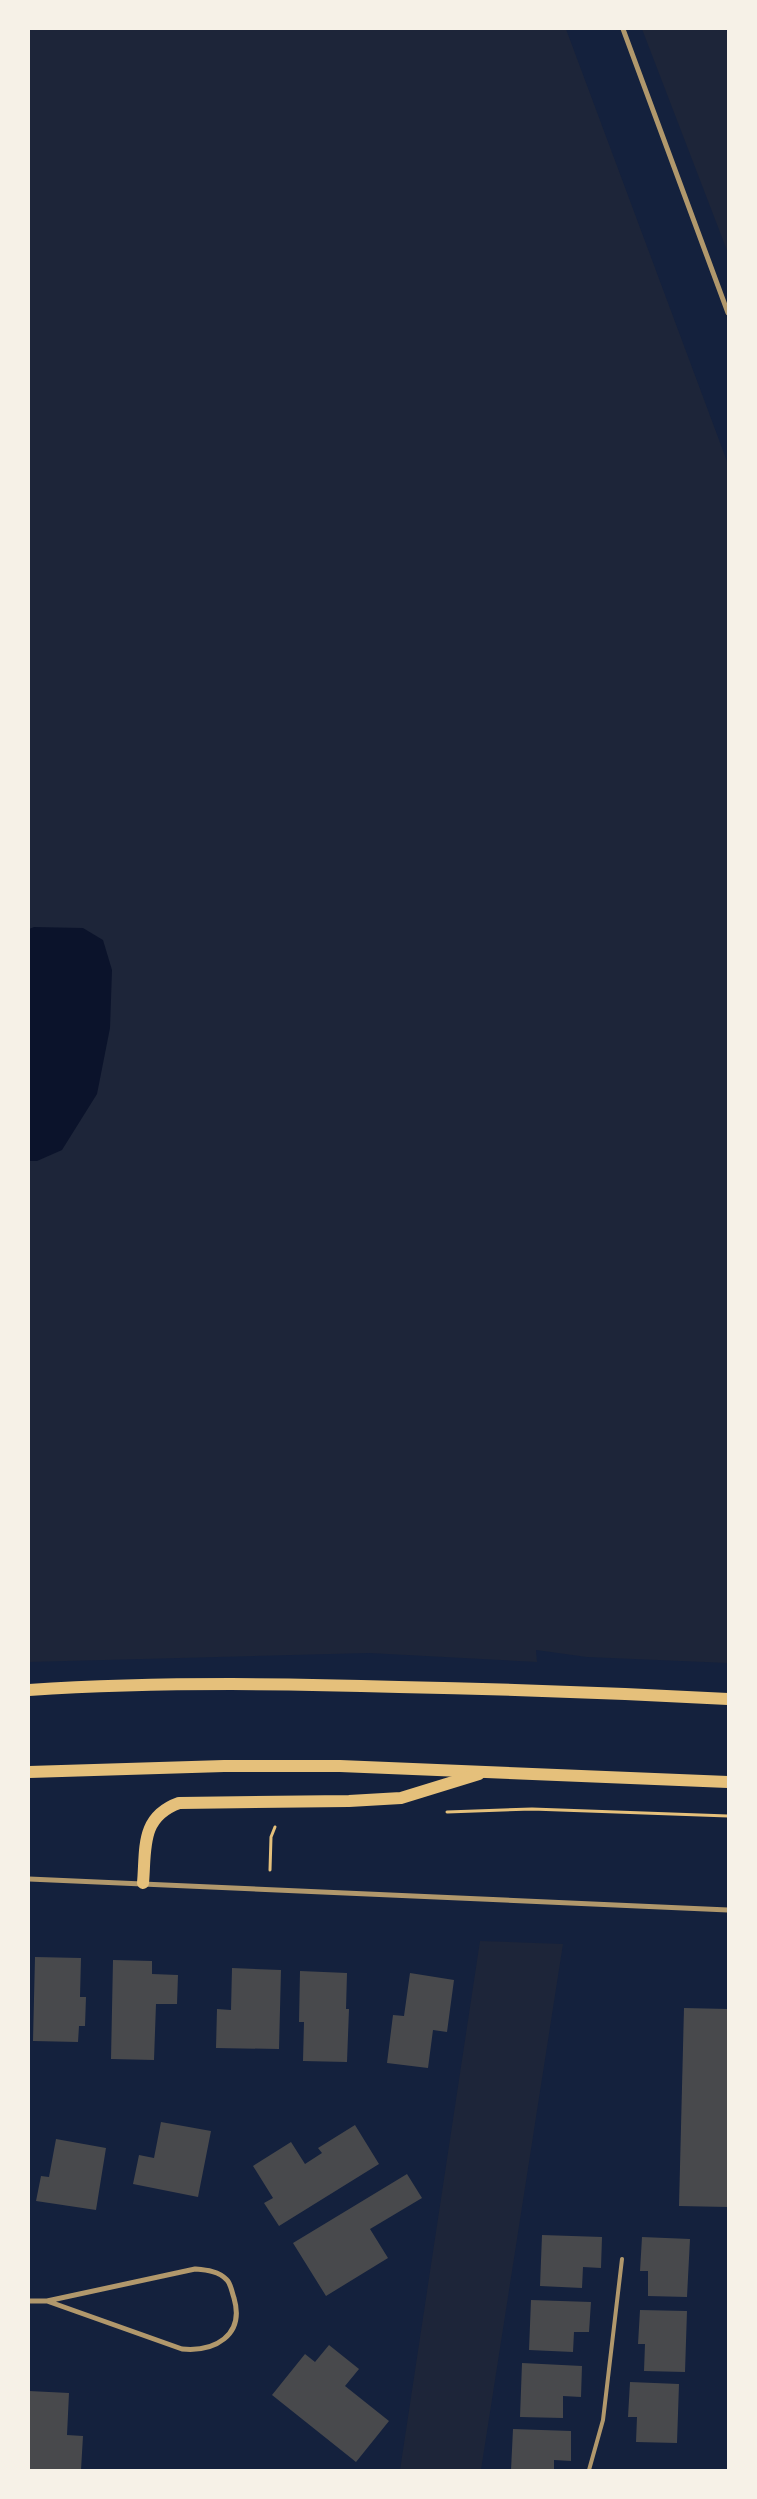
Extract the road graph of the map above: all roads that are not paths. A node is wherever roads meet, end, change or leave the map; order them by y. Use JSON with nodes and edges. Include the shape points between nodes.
{"nodes":[{"id":1,"x":623,"y":29,"type":"edge"},
{"id":2,"x":728,"y":313,"type":"edge"},
{"id":3,"x":29,"y":1690,"type":"edge"},
{"id":4,"x":728,"y":1699,"type":"edge"},
{"id":5,"x":489,"y":1771,"type":"junction"},
{"id":6,"x":29,"y":1772,"type":"edge"},
{"id":7,"x":728,"y":1782,"type":"edge"},
{"id":8,"x":29,"y":1879,"type":"edge"},
{"id":9,"x":144,"y":1883,"type":"junction"},
{"id":10,"x":728,"y":1910,"type":"edge"},
{"id":11,"x":622,"y":2259,"type":"dead end"},
{"id":12,"x":29,"y":2301,"type":"edge"},
{"id":13,"x":47,"y":2301,"type":"junction"},
{"id":14,"x":589,"y":2470,"type":"edge"}],
"edges":[{"from":1,"to":2,"type":"street"},
{"from":3,"to":4,"type":"main road","via":[[160,1684],[317,1684]]},
{"from":5,"to":6,"type":"main road","via":[[224,1766]]},
{"from":5,"to":7,"type":"main road"},
{"from":5,"to":9,"type":"main road","via":[[401,1798],[179,1803],[167,1807],[152,1822],[148,1832]]},
{"from":8,"to":9,"type":"street"},
{"from":9,"to":10,"type":"street"},
{"from":11,"to":14,"type":"lane","via":[[604,2410]]},
{"from":12,"to":13,"type":"street"},
{"from":13,"to":13,"type":"street","via":[[195,2269],[216,2272],[228,2281],[236,2306],[233,2328],[225,2339],[198,2350],[182,2349]]}]}
